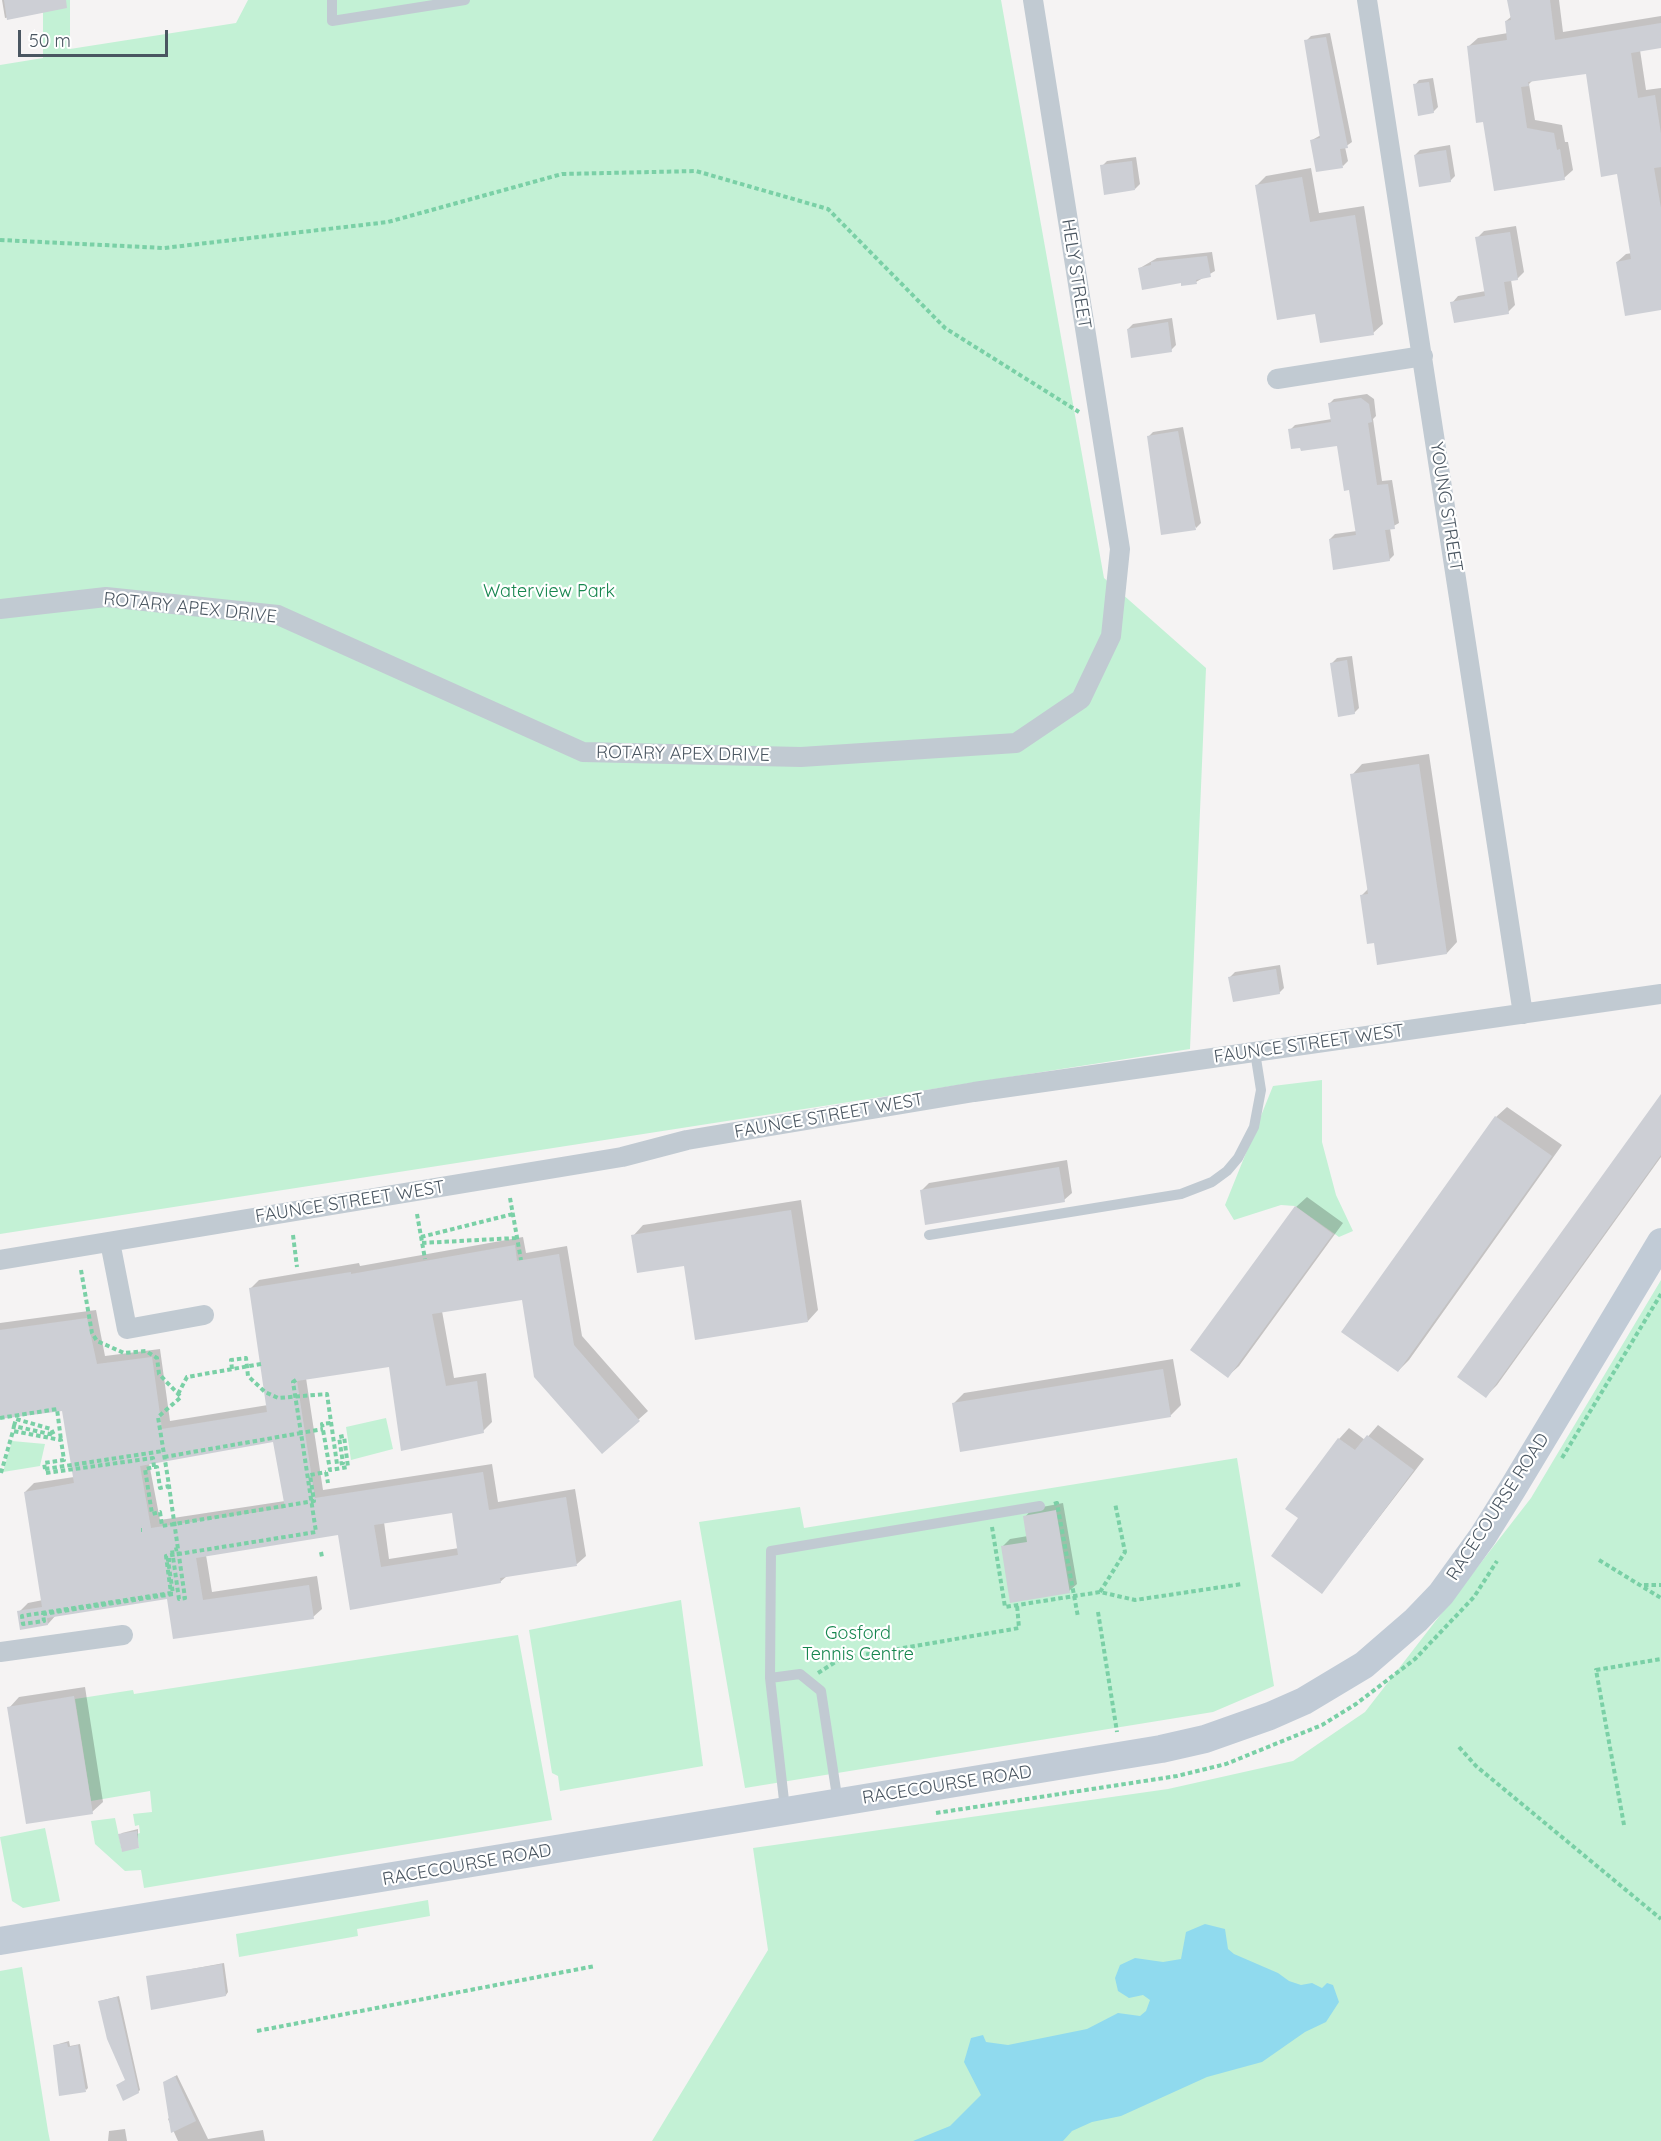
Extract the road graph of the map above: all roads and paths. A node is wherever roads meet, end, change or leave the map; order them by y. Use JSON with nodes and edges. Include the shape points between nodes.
{"nodes":[{"id":1,"x":332,"y":0,"type":"edge"},
{"id":2,"x":465,"y":0,"type":"edge"},
{"id":3,"x":1033,"y":0,"type":"edge"},
{"id":4,"x":1367,"y":0,"type":"edge"},
{"id":5,"x":0,"y":240,"type":"edge"},
{"id":6,"x":1423,"y":356,"type":"junction"},
{"id":7,"x":1277,"y":379,"type":"dead end"},
{"id":8,"x":1100,"y":425,"type":"junction"},
{"id":9,"x":1120,"y":549,"type":"joint"},
{"id":10,"x":0,"y":609,"type":"edge"},
{"id":11,"x":1661,"y":994,"type":"edge"},
{"id":12,"x":1522,"y":1014,"type":"junction"},
{"id":13,"x":1255,"y":1052,"type":"junction"},
{"id":14,"x":510,"y":1198,"type":"dead end"},
{"id":15,"x":417,"y":1214,"type":"dead end"},
{"id":16,"x":513,"y":1214,"type":"junction"},
{"id":17,"x":292,"y":1235,"type":"dead end"},
{"id":18,"x":929,"y":1235,"type":"dead end"},
{"id":19,"x":516,"y":1238,"type":"junction"},
{"id":20,"x":422,"y":1240,"type":"junction"},
{"id":21,"x":110,"y":1242,"type":"junction"},
{"id":22,"x":1661,"y":1242,"type":"edge"},
{"id":23,"x":425,"y":1259,"type":"dead end"},
{"id":24,"x":0,"y":1260,"type":"edge"},
{"id":25,"x":521,"y":1260,"type":"dead end"},
{"id":26,"x":297,"y":1267,"type":"dead end"},
{"id":27,"x":81,"y":1270,"type":"dead end"},
{"id":28,"x":1661,"y":1294,"type":"edge"},
{"id":29,"x":204,"y":1315,"type":"dead end"},
{"id":30,"x":159,"y":1351,"type":"dead end"},
{"id":31,"x":157,"y":1358,"type":"junction"},
{"id":32,"x":261,"y":1364,"type":"dead end"},
{"id":33,"x":247,"y":1367,"type":"junction"},
{"id":34,"x":232,"y":1369,"type":"junction"},
{"id":35,"x":293,"y":1381,"type":"dead end"},
{"id":36,"x":178,"y":1394,"type":"junction"},
{"id":37,"x":295,"y":1396,"type":"junction"},
{"id":38,"x":0,"y":1418,"type":"edge"},
{"id":39,"x":331,"y":1423,"type":"junction"},
{"id":40,"x":13,"y":1429,"type":"junction"},
{"id":41,"x":323,"y":1429,"type":"junction"},
{"id":42,"x":300,"y":1433,"type":"junction"},
{"id":43,"x":61,"y":1440,"type":"junction"},
{"id":44,"x":163,"y":1451,"type":"junction"},
{"id":45,"x":164,"y":1457,"type":"junction"},
{"id":46,"x":1558,"y":1464,"type":"dead end"},
{"id":47,"x":154,"y":1467,"type":"junction"},
{"id":48,"x":45,"y":1469,"type":"junction"},
{"id":49,"x":328,"y":1471,"type":"junction"},
{"id":50,"x":1,"y":1473,"type":"edge"},
{"id":51,"x":328,"y":1483,"type":"dead end"},
{"id":52,"x":169,"y":1486,"type":"junction"},
{"id":53,"x":1115,"y":1503,"type":"dead end"},
{"id":54,"x":1040,"y":1506,"type":"joint"},
{"id":55,"x":990,"y":1515,"type":"junction"},
{"id":56,"x":174,"y":1524,"type":"junction"},
{"id":57,"x":178,"y":1549,"type":"junction"},
{"id":58,"x":1498,"y":1559,"type":"dead end"},
{"id":59,"x":173,"y":1560,"type":"junction"},
{"id":60,"x":1599,"y":1560,"type":"dead end"},
{"id":61,"x":1242,"y":1584,"type":"dead end"},
{"id":62,"x":1643,"y":1585,"type":"junction"},
{"id":63,"x":1661,"y":1585,"type":"edge"},
{"id":64,"x":1100,"y":1592,"type":"junction"},
{"id":65,"x":1074,"y":1597,"type":"junction"},
{"id":66,"x":1661,"y":1598,"type":"edge"},
{"id":67,"x":1017,"y":1605,"type":"junction"},
{"id":68,"x":1098,"y":1612,"type":"dead end"},
{"id":69,"x":1078,"y":1617,"type":"dead end"},
{"id":70,"x":123,"y":1635,"type":"dead end"},
{"id":71,"x":0,"y":1652,"type":"edge"},
{"id":72,"x":1661,"y":1659,"type":"edge"},
{"id":73,"x":770,"y":1678,"type":"junction"},
{"id":74,"x":808,"y":1681,"type":"junction"},
{"id":75,"x":1458,"y":1747,"type":"dead end"},
{"id":76,"x":1121,"y":1756,"type":"junction"},
{"id":77,"x":838,"y":1803,"type":"junction"},
{"id":78,"x":785,"y":1813,"type":"junction"},
{"id":79,"x":929,"y":1814,"type":"dead end"},
{"id":80,"x":1624,"y":1825,"type":"dead end"},
{"id":81,"x":1661,"y":1919,"type":"edge"},
{"id":82,"x":0,"y":1941,"type":"edge"},
{"id":83,"x":595,"y":1966,"type":"dead end"},
{"id":84,"x":257,"y":2031,"type":"dead end"}],
"edges":[{"from":1,"to":2,"type":"lane","via":[[332,21]]},
{"from":3,"to":8,"type":"street","name":"HELY STREET"},
{"from":4,"to":6,"type":"street","name":"YOUNG STREET"},
{"from":5,"to":8,"type":"path","via":[[164,248],[388,222],[562,174],[696,171],[828,209],[945,328]]},
{"from":6,"to":7,"type":"street"},
{"from":6,"to":12,"type":"street","name":"YOUNG STREET"},
{"from":8,"to":9,"type":"street","name":"HELY STREET"},
{"from":9,"to":10,"type":"street","name":"ROTARY APEX DRIVE","via":[[1112,636],[1081,699],[1016,743],[812,756],[583,752],[278,615],[106,597]]},
{"from":11,"to":12,"type":"street","name":"FAUNCE STREET WEST"},
{"from":12,"to":13,"type":"street","name":"FAUNCE STREET WEST"},
{"from":13,"to":18,"type":"lane","via":[[1261,1090],[1254,1127],[1238,1158],[1212,1182],[1181,1194]]},
{"from":13,"to":21,"type":"street","name":"FAUNCE STREET WEST","via":[[974,1092],[687,1140],[622,1157]]},
{"from":14,"to":16,"type":"path"},
{"from":15,"to":20,"type":"path"},
{"from":16,"to":19,"type":"path"},
{"from":16,"to":20,"type":"path"},
{"from":17,"to":26,"type":"path"},
{"from":19,"to":20,"type":"path"},
{"from":19,"to":25,"type":"path"},
{"from":20,"to":23,"type":"path"},
{"from":21,"to":24,"type":"street","name":"FAUNCE STREET WEST"},
{"from":21,"to":29,"type":"street","via":[[127,1329]]},
{"from":22,"to":76,"type":"main road","name":"RACECOURSE ROAD","via":[[1483,1536],[1441,1594],[1416,1620],[1364,1665],[1304,1701],[1205,1739]]},
{"from":27,"to":31,"type":"path","via":[[92,1333],[97,1341],[124,1353],[146,1351]]},
{"from":28,"to":46,"type":"path"},
{"from":30,"to":31,"type":"path"},
{"from":31,"to":36,"type":"path","via":[[159,1374]]},
{"from":32,"to":33,"type":"path"},
{"from":33,"to":34,"type":"path"},
{"from":33,"to":34,"type":"path","via":[[246,1358],[231,1360]]},
{"from":33,"to":37,"type":"path","via":[[248,1376],[265,1392],[278,1398]]},
{"from":34,"to":36,"type":"path","via":[[187,1377]]},
{"from":35,"to":37,"type":"path"},
{"from":36,"to":44,"type":"path","via":[[181,1397],[158,1417]]},
{"from":37,"to":39,"type":"path","via":[[327,1394]]},
{"from":37,"to":42,"type":"path"},
{"from":38,"to":43,"type":"path","via":[[57,1409]]},
{"from":39,"to":41,"type":"path","via":[[322,1424]]},
{"from":39,"to":49,"type":"path","via":[[337,1464],[342,1463],[339,1437],[344,1436],[348,1467]]},
{"from":40,"to":40,"type":"path","via":[[48,1435],[54,1435],[53,1430],[16,1419]]},
{"from":40,"to":43,"type":"path"},
{"from":40,"to":50,"type":"path"},
{"from":41,"to":42,"type":"path"},
{"from":41,"to":49,"type":"path"},
{"from":42,"to":45,"type":"path"},
{"from":42,"to":59,"type":"path","via":[[316,1532],[166,1556],[171,1593],[22,1616],[23,1624],[44,1621],[43,1614],[173,1594],[168,1560]]},
{"from":43,"to":48,"type":"path","via":[[64,1460],[44,1463]]},
{"from":44,"to":45,"type":"path"},
{"from":44,"to":48,"type":"path"},
{"from":45,"to":52,"type":"path"},
{"from":47,"to":48,"type":"path","via":[[153,1458],[46,1473]]},
{"from":47,"to":52,"type":"path","via":[[160,1488]]},
{"from":47,"to":56,"type":"path","via":[[145,1469],[152,1514],[160,1512],[162,1526]]},
{"from":49,"to":51,"type":"path"},
{"from":49,"to":56,"type":"path","via":[[310,1475],[314,1501]]},
{"from":52,"to":56,"type":"path"},
{"from":53,"to":64,"type":"path","via":[[1125,1552]]},
{"from":54,"to":55,"type":"lane"},
{"from":54,"to":65,"type":"path","via":[[1057,1503]]},
{"from":55,"to":67,"type":"path","via":[[1005,1607]]},
{"from":55,"to":73,"type":"lane","via":[[771,1551]]},
{"from":56,"to":57,"type":"path"},
{"from":57,"to":59,"type":"path","via":[[172,1550]]},
{"from":57,"to":59,"type":"path","via":[[185,1598],[179,1599]]},
{"from":58,"to":79,"type":"path","via":[[1474,1597],[1415,1659],[1322,1725],[1226,1764],[1177,1776]]},
{"from":60,"to":62,"type":"path"},
{"from":61,"to":64,"type":"path","via":[[1136,1600]]},
{"from":62,"to":63,"type":"path"},
{"from":62,"to":66,"type":"path"},
{"from":64,"to":65,"type":"path"},
{"from":65,"to":67,"type":"path"},
{"from":65,"to":69,"type":"path"},
{"from":67,"to":74,"type":"path","via":[[1019,1628],[840,1659]]},
{"from":68,"to":76,"type":"path"},
{"from":70,"to":71,"type":"street"},
{"from":72,"to":80,"type":"path","via":[[1596,1670]]},
{"from":73,"to":74,"type":"lane","via":[[801,1674]]},
{"from":73,"to":78,"type":"lane"},
{"from":74,"to":77,"type":"lane","via":[[821,1691]]},
{"from":75,"to":81,"type":"path"},
{"from":76,"to":77,"type":"main road","name":"RACECOURSE ROAD"},
{"from":77,"to":78,"type":"main road","name":"RACECOURSE ROAD"},
{"from":78,"to":82,"type":"main road","name":"RACECOURSE ROAD"},
{"from":83,"to":84,"type":"path"}]}
